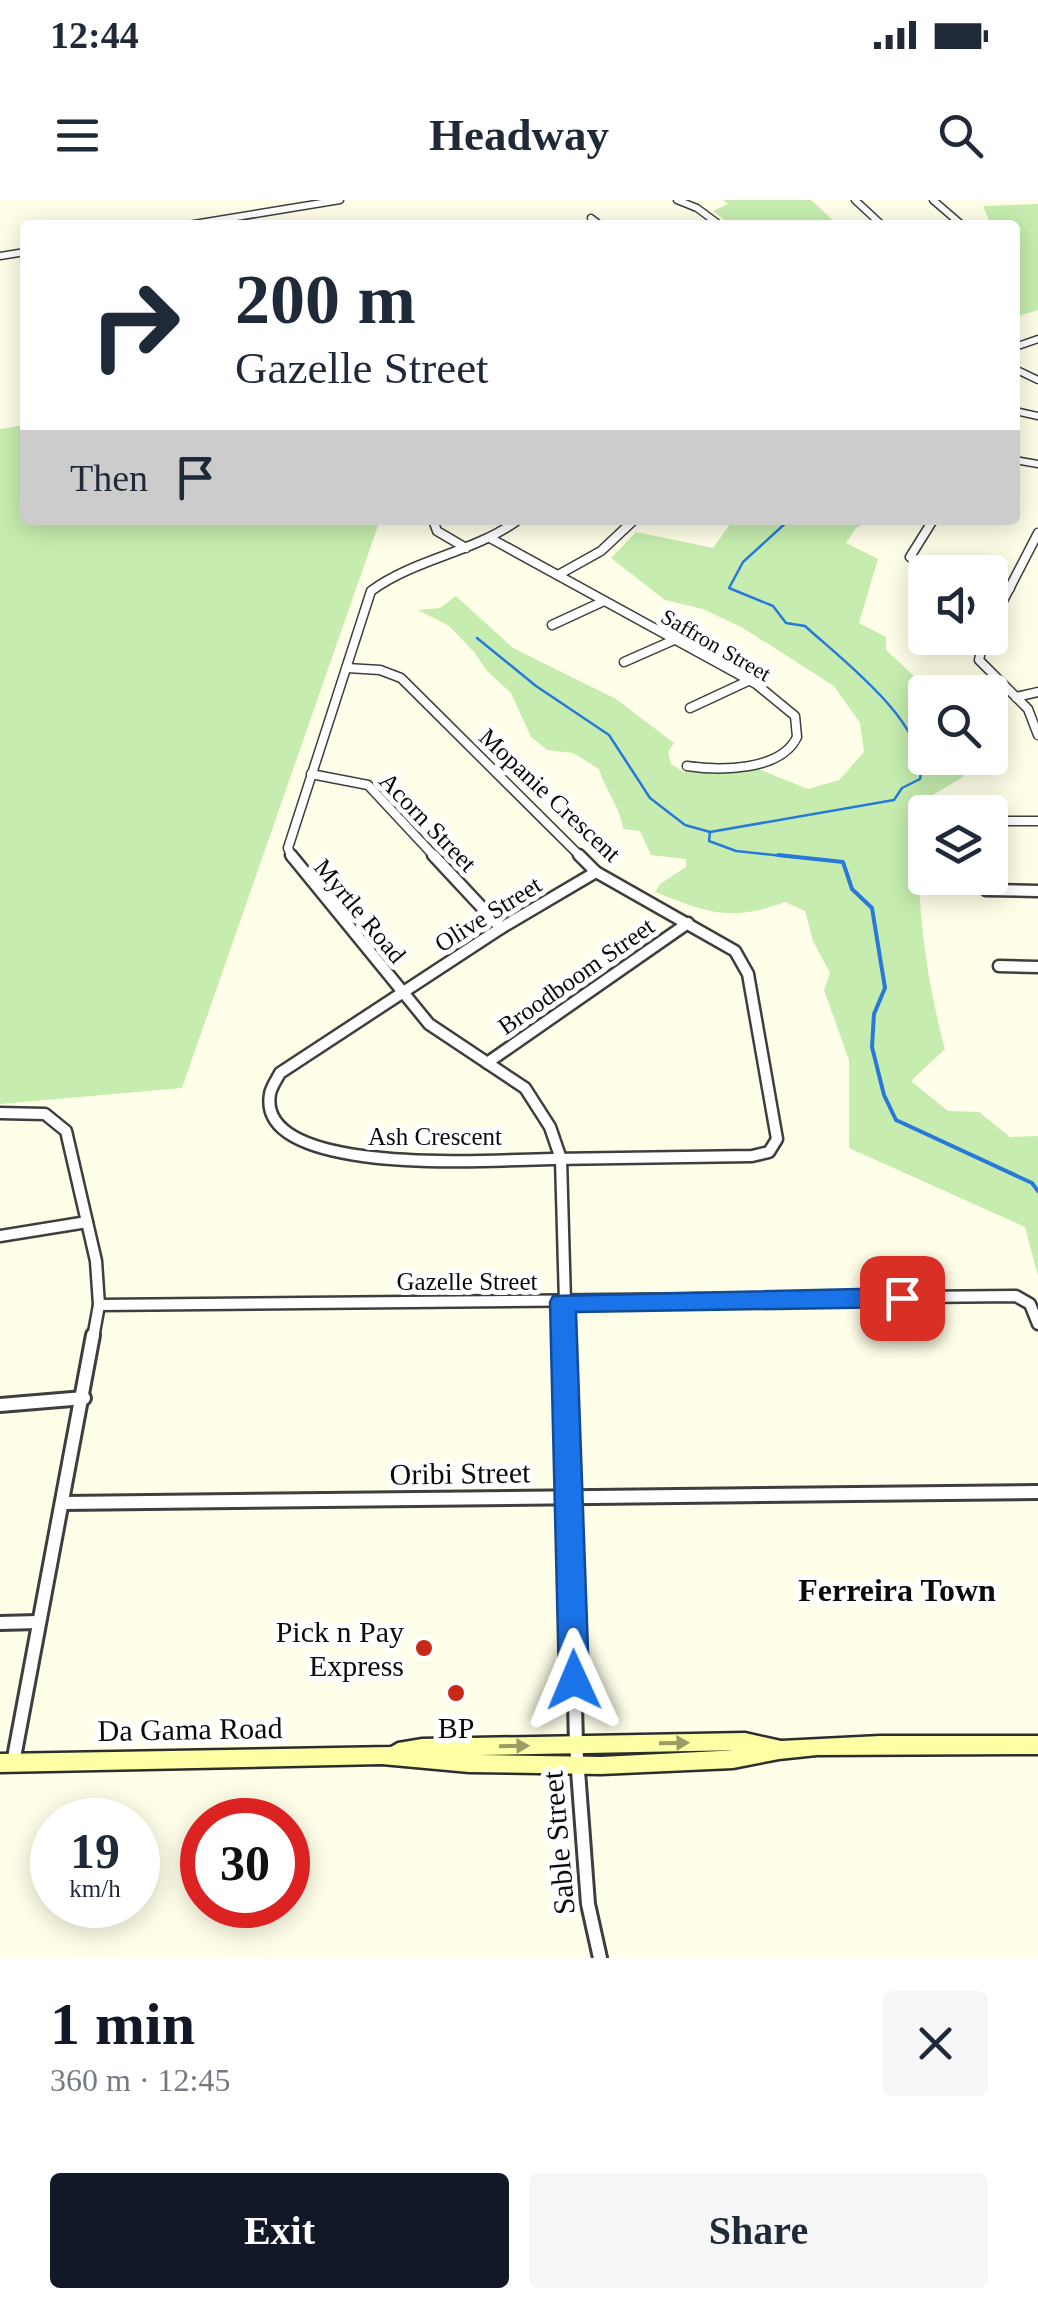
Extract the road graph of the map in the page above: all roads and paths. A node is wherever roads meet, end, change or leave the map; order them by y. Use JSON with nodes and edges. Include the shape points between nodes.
{"nodes":[{"id":1,"x":340,"y":200,"type":"edge"},
{"id":2,"x":677,"y":200,"type":"edge"},
{"id":3,"x":855,"y":200,"type":"edge"},
{"id":4,"x":933,"y":200,"type":"edge"},
{"id":5,"x":591,"y":218,"type":"dead end"},
{"id":6,"x":218,"y":220,"type":"edge"},
{"id":7,"x":594,"y":220,"type":"edge"},
{"id":8,"x":713,"y":220,"type":"edge"},
{"id":9,"x":877,"y":220,"type":"edge"},
{"id":10,"x":956,"y":220,"type":"edge"},
{"id":11,"x":1038,"y":404,"type":"edge"},
{"id":12,"x":1020,"y":412,"type":"edge"},
{"id":13,"x":1025,"y":413,"type":"junction"},
{"id":14,"x":1038,"y":416,"type":"edge"},
{"id":15,"x":435,"y":525,"type":"edge"},
{"id":16,"x":510,"y":525,"type":"edge"},
{"id":17,"x":629,"y":525,"type":"edge"},
{"id":18,"x":929,"y":525,"type":"edge"},
{"id":19,"x":1038,"y":533,"type":"edge"},
{"id":20,"x":490,"y":538,"type":"junction"},
{"id":21,"x":466,"y":548,"type":"junction"},
{"id":22,"x":911,"y":555,"type":"edge"},
{"id":23,"x":558,"y":575,"type":"junction"},
{"id":24,"x":1010,"y":588,"type":"joint"},
{"id":25,"x":1008,"y":592,"type":"edge"},
{"id":26,"x":604,"y":601,"type":"junction"},
{"id":27,"x":552,"y":624,"type":"dead end"},
{"id":28,"x":674,"y":640,"type":"junction"},
{"id":29,"x":980,"y":655,"type":"edge"},
{"id":30,"x":624,"y":662,"type":"dead end"},
{"id":31,"x":347,"y":668,"type":"junction"},
{"id":32,"x":748,"y":681,"type":"junction"},
{"id":33,"x":1038,"y":692,"type":"edge"},
{"id":34,"x":1016,"y":696,"type":"junction"},
{"id":35,"x":690,"y":708,"type":"dead end"},
{"id":36,"x":1038,"y":735,"type":"edge"},
{"id":37,"x":686,"y":766,"type":"dead end"},
{"id":38,"x":311,"y":774,"type":"junction"},
{"id":39,"x":1008,"y":820,"type":"edge"},
{"id":40,"x":1038,"y":821,"type":"edge"},
{"id":41,"x":596,"y":872,"type":"junction"},
{"id":42,"x":1008,"y":890,"type":"edge"},
{"id":43,"x":1038,"y":891,"type":"edge"},
{"id":44,"x":688,"y":923,"type":"junction"},
{"id":45,"x":501,"y":928,"type":"junction"},
{"id":46,"x":999,"y":966,"type":"dead end"},
{"id":47,"x":1038,"y":967,"type":"edge"},
{"id":48,"x":402,"y":992,"type":"junction"},
{"id":49,"x":488,"y":1063,"type":"junction"},
{"id":50,"x":0,"y":1114,"type":"edge"},
{"id":51,"x":561,"y":1158,"type":"junction"},
{"id":52,"x":87,"y":1222,"type":"junction"},
{"id":53,"x":0,"y":1236,"type":"edge"},
{"id":54,"x":562,"y":1302,"type":"junction"},
{"id":55,"x":99,"y":1305,"type":"junction"},
{"id":56,"x":1038,"y":1324,"type":"edge"},
{"id":57,"x":84,"y":1398,"type":"junction"},
{"id":58,"x":0,"y":1404,"type":"edge"},
{"id":59,"x":1038,"y":1492,"type":"edge"},
{"id":60,"x":571,"y":1497,"type":"junction"},
{"id":61,"x":63,"y":1503,"type":"junction"},
{"id":62,"x":38,"y":1622,"type":"junction"},
{"id":63,"x":0,"y":1624,"type":"edge"},
{"id":64,"x":1038,"y":1745,"type":"edge"},
{"id":65,"x":578,"y":1754,"type":"junction"},
{"id":66,"x":6,"y":1763,"type":"edge"},
{"id":67,"x":600,"y":1958,"type":"edge"}],
"edges":[{"from":1,"to":6,"type":"street"},
{"from":2,"to":8,"type":"street"},
{"from":3,"to":9,"type":"street"},
{"from":4,"to":10,"type":"street"},
{"from":5,"to":7,"type":"street"},
{"from":11,"to":13,"type":"street"},
{"from":12,"to":13,"type":"street"},
{"from":13,"to":14,"type":"street"},
{"from":15,"to":21,"type":"street"},
{"from":16,"to":20,"type":"street","name":"Myrtle Road"},
{"from":17,"to":23,"type":"street","via":[[601,552]]},
{"from":18,"to":22,"type":"street"},
{"from":19,"to":24,"type":"street"},
{"from":20,"to":21,"type":"street","name":"Myrtle Road"},
{"from":20,"to":23,"type":"street","name":"Saffron Street"},
{"from":21,"to":31,"type":"street","name":"Myrtle Road","via":[[370,591]]},
{"from":23,"to":26,"type":"street","name":"Saffron Street"},
{"from":24,"to":25,"type":"street"},
{"from":26,"to":27,"type":"street"},
{"from":26,"to":28,"type":"street","name":"Saffron Street"},
{"from":28,"to":30,"type":"street"},
{"from":28,"to":32,"type":"street","name":"Saffron Street"},
{"from":29,"to":34,"type":"street"},
{"from":31,"to":38,"type":"street","name":"Myrtle Road"},
{"from":31,"to":41,"type":"street","name":"Mopanie Crescent","via":[[380,670],[406,682]]},
{"from":32,"to":35,"type":"street"},
{"from":32,"to":37,"type":"street","name":"Saffron Street","via":[[790,710],[799,727],[796,744],[788,753],[742,766]]},
{"from":33,"to":34,"type":"street"},
{"from":34,"to":36,"type":"street"},
{"from":38,"to":45,"type":"street","name":"Acorn Street","via":[[368,786]]},
{"from":38,"to":48,"type":"street","name":"Myrtle Road","via":[[290,855]]},
{"from":39,"to":40,"type":"street"},
{"from":41,"to":44,"type":"street","name":"Mopanie Crescent"},
{"from":41,"to":45,"type":"street","name":"Olive Street"},
{"from":42,"to":43,"type":"street"},
{"from":44,"to":49,"type":"street","name":"Broodboom Street"},
{"from":44,"to":51,"type":"street","name":"Mopanie Crescent","via":[[735,951],[748,974],[776,1145],[752,1156]]},
{"from":45,"to":48,"type":"street","name":"Olive Street"},
{"from":46,"to":47,"type":"street"},
{"from":48,"to":49,"type":"street","name":"Myrtle Road","via":[[430,1024]]},
{"from":48,"to":51,"type":"street","name":"Ash Crescent","via":[[280,1073],[268,1100],[285,1128],[360,1159]]},
{"from":49,"to":51,"type":"street","name":"Myrtle Road","via":[[525,1088]]},
{"from":50,"to":52,"type":"street","via":[[45,1112],[57,1118],[66,1131]]},
{"from":51,"to":54,"type":"street","name":"Myrtle Road"},
{"from":52,"to":53,"type":"street"},
{"from":52,"to":55,"type":"street"},
{"from":54,"to":55,"type":"street","name":"Gazelle Street"},
{"from":54,"to":56,"type":"street","name":"Gazelle Street","via":[[1016,1296],[1030,1304]]},
{"from":54,"to":60,"type":"street","name":"Sable Street"},
{"from":55,"to":57,"type":"street"},
{"from":57,"to":58,"type":"street"},
{"from":57,"to":61,"type":"street"},
{"from":59,"to":60,"type":"street","name":"Oribi Street"},
{"from":60,"to":61,"type":"street","name":"Oribi Street"},
{"from":60,"to":65,"type":"street","name":"Sable Street"},
{"from":61,"to":62,"type":"street"},
{"from":62,"to":63,"type":"street"},
{"from":62,"to":66,"type":"street"},
{"from":64,"to":65,"type":"street","name":"Da Gama Road","via":[[780,1750],[733,1759]]},
{"from":65,"to":66,"type":"street","name":"Da Gama Road","via":[[432,1762],[382,1756]]},
{"from":65,"to":67,"type":"street","name":"Sable Street","via":[[588,1904]]}]}
